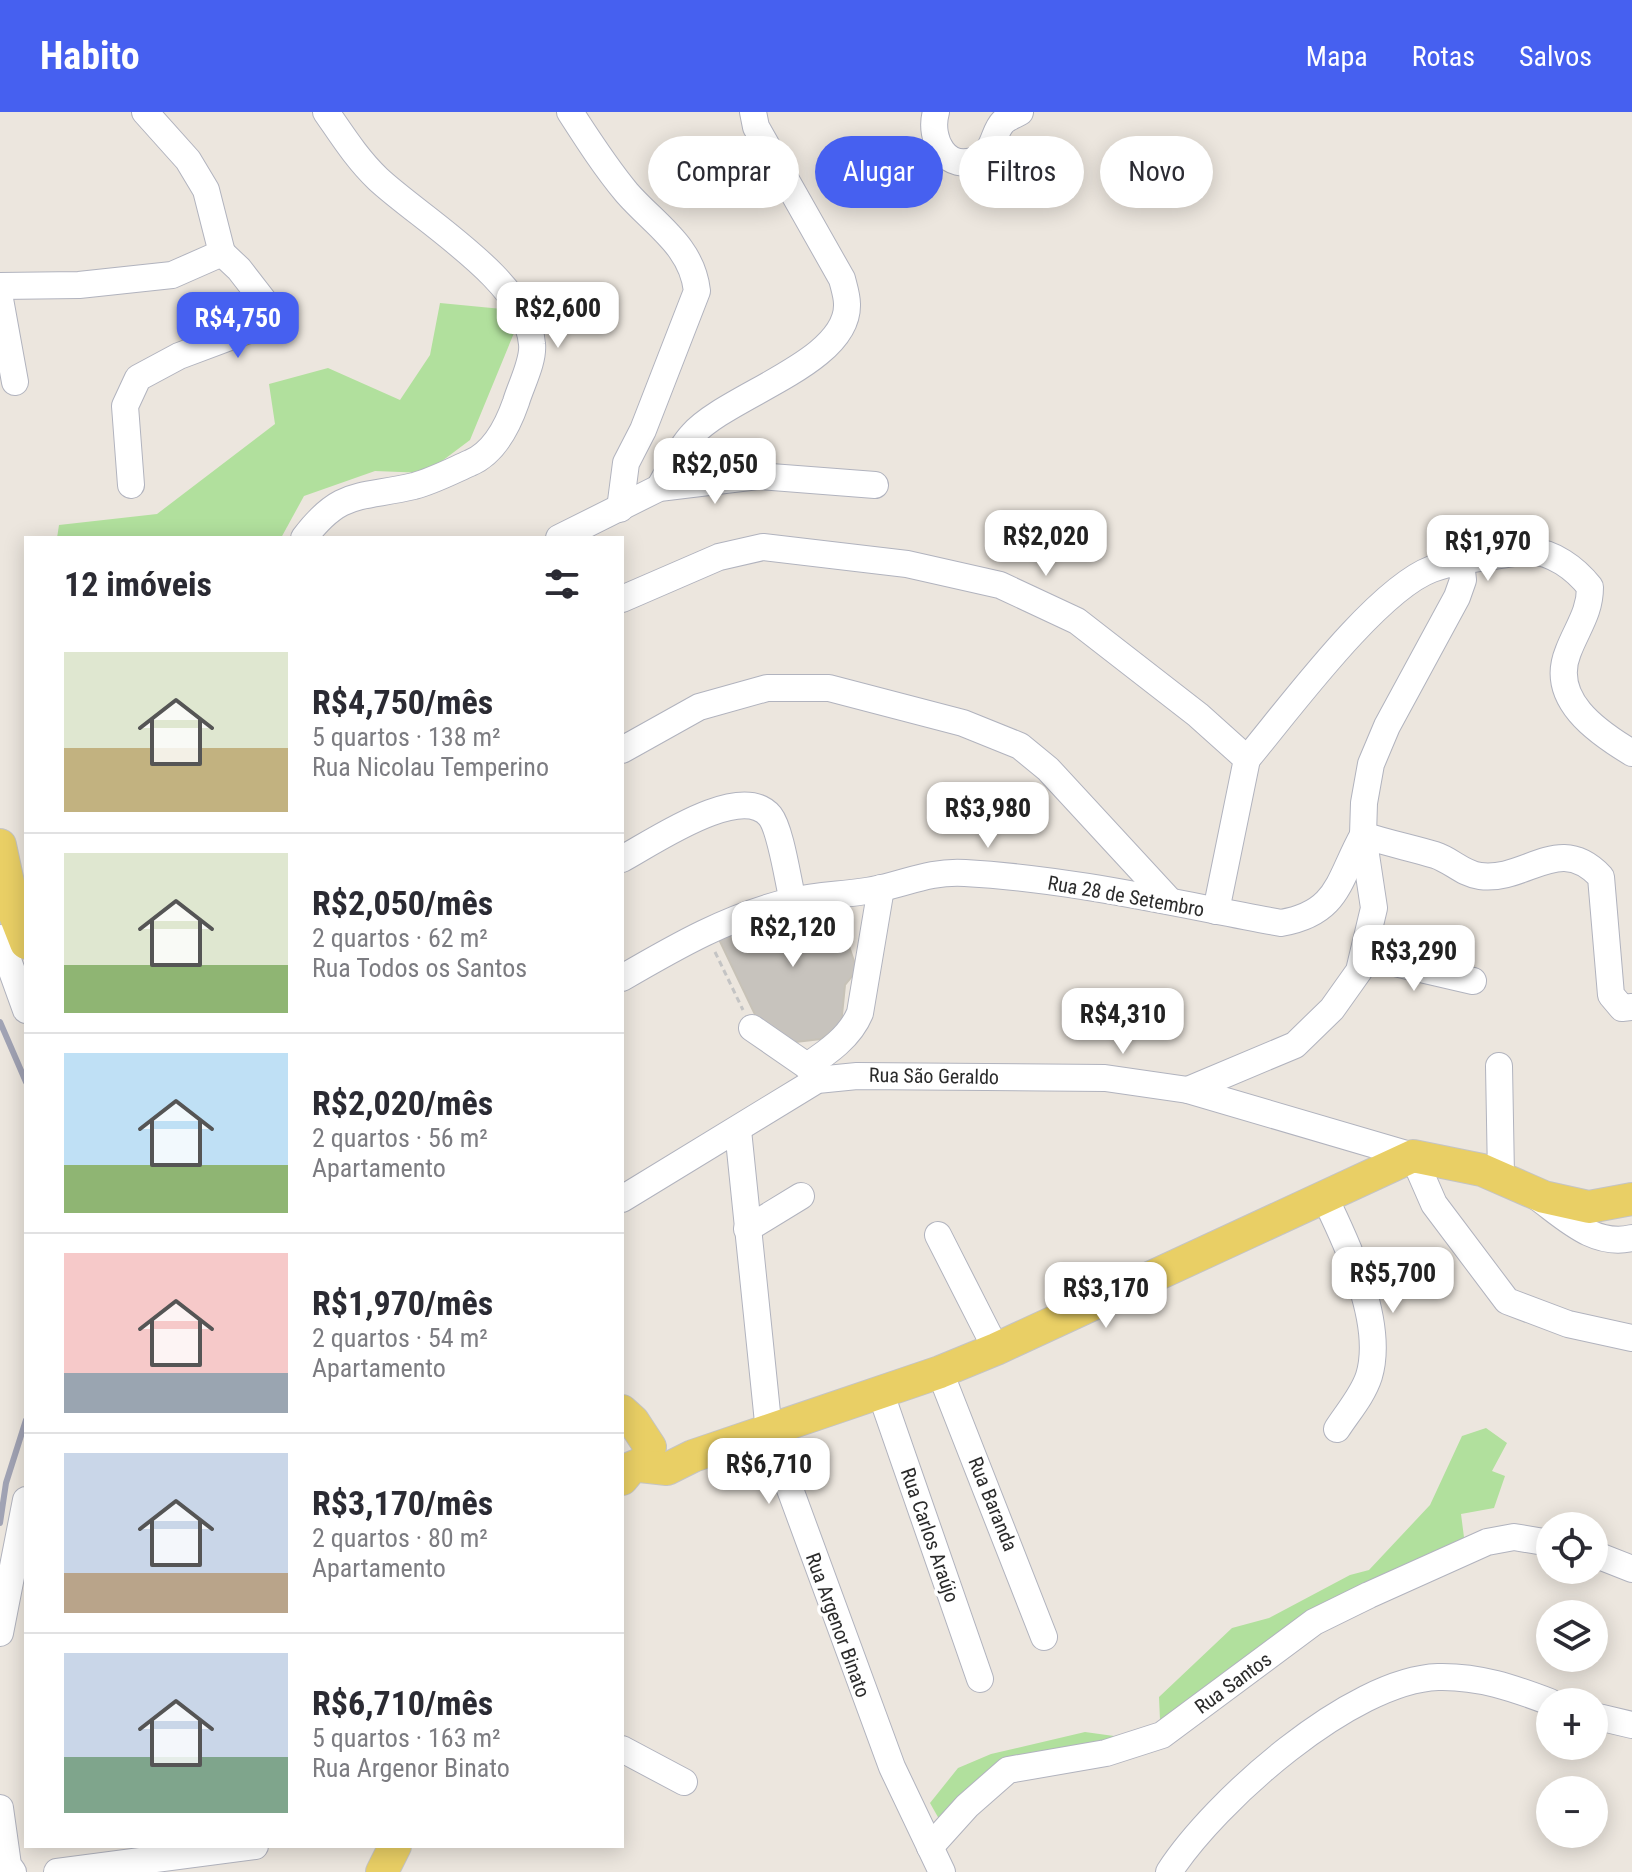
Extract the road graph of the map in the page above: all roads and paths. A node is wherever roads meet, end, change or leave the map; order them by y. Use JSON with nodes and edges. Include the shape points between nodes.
{"nodes":[{"id":1,"x":145,"y":112,"type":"edge"},
{"id":2,"x":326,"y":112,"type":"edge"},
{"id":3,"x":570,"y":112,"type":"edge"},
{"id":4,"x":753,"y":112,"type":"edge"},
{"id":5,"x":936,"y":112,"type":"edge"},
{"id":6,"x":1004,"y":116,"type":"edge"},
{"id":7,"x":222,"y":253,"type":"junction"},
{"id":8,"x":0,"y":286,"type":"edge"},
{"id":9,"x":0,"y":299,"type":"edge"},
{"id":10,"x":15,"y":382,"type":"dead end"},
{"id":11,"x":131,"y":485,"type":"dead end"},
{"id":12,"x":875,"y":485,"type":"dead end"},
{"id":13,"x":659,"y":488,"type":"junction"},
{"id":14,"x":620,"y":509,"type":"junction"},
{"id":15,"x":306,"y":536,"type":"edge"},
{"id":16,"x":563,"y":536,"type":"edge"},
{"id":17,"x":1461,"y":562,"type":"junction"},
{"id":18,"x":624,"y":598,"type":"edge"},
{"id":19,"x":624,"y":749,"type":"edge"},
{"id":20,"x":1632,"y":753,"type":"edge"},
{"id":21,"x":1247,"y":759,"type":"junction"},
{"id":22,"x":1363,"y":835,"type":"junction"},
{"id":23,"x":0,"y":845,"type":"edge"},
{"id":24,"x":624,"y":858,"type":"edge"},
{"id":25,"x":881,"y":888,"type":"junction"},
{"id":26,"x":1169,"y":900,"type":"junction"},
{"id":27,"x":793,"y":901,"type":"junction"},
{"id":28,"x":1216,"y":911,"type":"junction"},
{"id":29,"x":704,"y":930,"type":"junction"},
{"id":30,"x":0,"y":938,"type":"edge"},
{"id":31,"x":24,"y":938,"type":"edge"},
{"id":32,"x":1365,"y":956,"type":"junction"},
{"id":33,"x":624,"y":977,"type":"edge"},
{"id":34,"x":1473,"y":981,"type":"dead end"},
{"id":35,"x":24,"y":1004,"type":"edge"},
{"id":36,"x":1627,"y":1008,"type":"edge"},
{"id":37,"x":752,"y":1028,"type":"joint"},
{"id":38,"x":1499,"y":1066,"type":"dead end"},
{"id":39,"x":812,"y":1073,"type":"junction"},
{"id":40,"x":1188,"y":1090,"type":"junction"},
{"id":41,"x":738,"y":1130,"type":"junction"},
{"id":42,"x":1413,"y":1156,"type":"junction"},
{"id":43,"x":1514,"y":1183,"type":"junction"},
{"id":44,"x":801,"y":1196,"type":"dead end"},
{"id":45,"x":1324,"y":1196,"type":"junction"},
{"id":46,"x":624,"y":1198,"type":"edge"},
{"id":47,"x":1632,"y":1199,"type":"edge"},
{"id":48,"x":747,"y":1229,"type":"junction"},
{"id":49,"x":938,"y":1235,"type":"dead end"},
{"id":50,"x":1632,"y":1238,"type":"edge"},
{"id":51,"x":1632,"y":1338,"type":"edge"},
{"id":52,"x":996,"y":1349,"type":"junction"},
{"id":53,"x":940,"y":1372,"type":"junction"},
{"id":54,"x":880,"y":1391,"type":"junction"},
{"id":55,"x":1337,"y":1429,"type":"dead end"},
{"id":56,"x":769,"y":1432,"type":"junction"},
{"id":57,"x":630,"y":1449,"type":"edge"},
{"id":58,"x":24,"y":1510,"type":"edge"},
{"id":59,"x":1536,"y":1541,"type":"edge"},
{"id":60,"x":1608,"y":1560,"type":"edge"},
{"id":61,"x":1632,"y":1569,"type":"edge"},
{"id":62,"x":0,"y":1633,"type":"edge"},
{"id":63,"x":1044,"y":1637,"type":"dead end"},
{"id":64,"x":980,"y":1679,"type":"dead end"},
{"id":65,"x":1536,"y":1697,"type":"edge"},
{"id":66,"x":1608,"y":1719,"type":"edge"},
{"id":67,"x":1632,"y":1725,"type":"edge"},
{"id":68,"x":624,"y":1750,"type":"edge"},
{"id":69,"x":684,"y":1782,"type":"dead end"},
{"id":70,"x":0,"y":1808,"type":"edge"},
{"id":71,"x":930,"y":1847,"type":"junction"},
{"id":72,"x":240,"y":1848,"type":"edge"},
{"id":73,"x":394,"y":1848,"type":"edge"},
{"id":74,"x":11,"y":1868,"type":"edge"},
{"id":75,"x":57,"y":1872,"type":"edge"},
{"id":76,"x":382,"y":1872,"type":"edge"},
{"id":77,"x":942,"y":1872,"type":"edge"},
{"id":78,"x":1169,"y":1872,"type":"edge"}],
"edges":[{"from":1,"to":7,"type":"street","via":[[188,160],[206,190]]},
{"from":2,"to":15,"type":"street","via":[[379,179],[471,254],[521,306],[533,346],[510,420],[477,460],[416,485],[346,498],[324,512]]},
{"from":3,"to":14,"type":"street","via":[[603,162],[685,252],[695,271],[697,291],[626,463]]},
{"from":4,"to":13,"type":"street","via":[[756,127],[842,279],[848,305],[840,331],[820,353],[715,415],[691,435]]},
{"from":5,"to":6,"type":"street","via":[[932,136],[942,153],[959,161],[979,158],[993,145]]},
{"from":7,"to":8,"type":"street","via":[[172,275],[79,285]]},
{"from":7,"to":11,"type":"street","via":[[270,309],[262,325],[179,356],[138,378],[125,406]]},
{"from":9,"to":10,"type":"street"},
{"from":12,"to":13,"type":"street","via":[[758,476]]},
{"from":13,"to":14,"type":"street"},
{"from":14,"to":16,"type":"street"},
{"from":17,"to":20,"type":"street","via":[[1543,551],[1578,572],[1590,587],[1590,603],[1568,651],[1564,682],[1577,710],[1602,735]]},
{"from":17,"to":21,"type":"street","via":[[1430,569],[1395,592],[1339,648]]},
{"from":17,"to":22,"type":"street","via":[[1463,580],[1457,597],[1371,764]]},
{"from":18,"to":21,"type":"street","via":[[719,557],[763,547],[907,564],[1000,585],[1077,621]]},
{"from":19,"to":26,"type":"street","via":[[699,707],[767,688],[829,688],[963,723],[1020,746],[1048,769]]},
{"from":21,"to":28,"type":"street"},
{"from":22,"to":28,"type":"street","name":"Rua 28 de Setembro","via":[[1328,904],[1308,919],[1281,923]]},
{"from":22,"to":32,"type":"street","via":[[1374,908]]},
{"from":22,"to":36,"type":"street","via":[[1439,856],[1481,876],[1501,876],[1559,856],[1592,868],[1601,877],[1611,995]]},
{"from":23,"to":31,"type":"main road"},
{"from":24,"to":27,"type":"street","via":[[710,811],[743,804],[764,811],[773,822]]},
{"from":25,"to":26,"type":"street","name":"Rua 28 de Setembro","via":[[921,875],[963,873]]},
{"from":25,"to":27,"type":"street","name":"Rua 28 de Setembro"},
{"from":25,"to":39,"type":"street","via":[[865,993],[855,1024]]},
{"from":26,"to":28,"type":"street","name":"Rua 28 de Setembro"},
{"from":27,"to":29,"type":"street","name":"Rua 28 de Setembro"},
{"from":29,"to":33,"type":"street","name":"Rua 28 de Setembro"},
{"from":29,"to":37,"type":"path"},
{"from":30,"to":35,"type":"street"},
{"from":32,"to":34,"type":"street"},
{"from":32,"to":40,"type":"street","via":[[1332,1009],[1295,1045]]},
{"from":37,"to":39,"type":"street"},
{"from":38,"to":43,"type":"street"},
{"from":39,"to":40,"type":"street","name":"Rua São Geraldo","via":[[1105,1078]]},
{"from":39,"to":41,"type":"street","name":"Rua São Geraldo"},
{"from":40,"to":42,"type":"street","name":"Rua São Geraldo"},
{"from":41,"to":46,"type":"street","name":"Rua São Geraldo"},
{"from":41,"to":48,"type":"street","name":"Rua Argenor Binato"},
{"from":42,"to":43,"type":"main road"},
{"from":42,"to":45,"type":"main road"},
{"from":42,"to":51,"type":"street","via":[[1434,1204],[1507,1301],[1568,1324]]},
{"from":43,"to":47,"type":"main road","via":[[1589,1207]]},
{"from":43,"to":50,"type":"street","via":[[1601,1240]]},
{"from":44,"to":48,"type":"street"},
{"from":45,"to":52,"type":"main road"},
{"from":45,"to":55,"type":"street","via":[[1362,1287],[1371,1338],[1365,1389]]},
{"from":48,"to":56,"type":"street","name":"Rua Argenor Binato"},
{"from":49,"to":52,"type":"street"},
{"from":52,"to":53,"type":"main road"},
{"from":53,"to":54,"type":"main road"},
{"from":53,"to":63,"type":"street","name":"Rua Baranda"},
{"from":54,"to":56,"type":"main road"},
{"from":54,"to":64,"type":"street","name":"Rua Carlos Araújo"},
{"from":56,"to":57,"type":"main road","via":[[667,1469]]},
{"from":56,"to":71,"type":"street","name":"Rua Argenor Binato","via":[[892,1767]]},
{"from":58,"to":62,"type":"street"},
{"from":59,"to":71,"type":"street","name":"Rua Santos","via":[[1514,1537],[1487,1542],[1314,1622],[1162,1735],[1106,1753],[1008,1770]]},
{"from":60,"to":61,"type":"street"},
{"from":65,"to":78,"type":"street","via":[[1492,1680],[1405,1681],[1340,1713],[1259,1770]]},
{"from":66,"to":67,"type":"street"},
{"from":68,"to":69,"type":"street"},
{"from":70,"to":74,"type":"street"},
{"from":71,"to":77,"type":"street","name":"Rua Argenor Binato"},
{"from":72,"to":75,"type":"street"},
{"from":73,"to":76,"type":"main road"}]}
